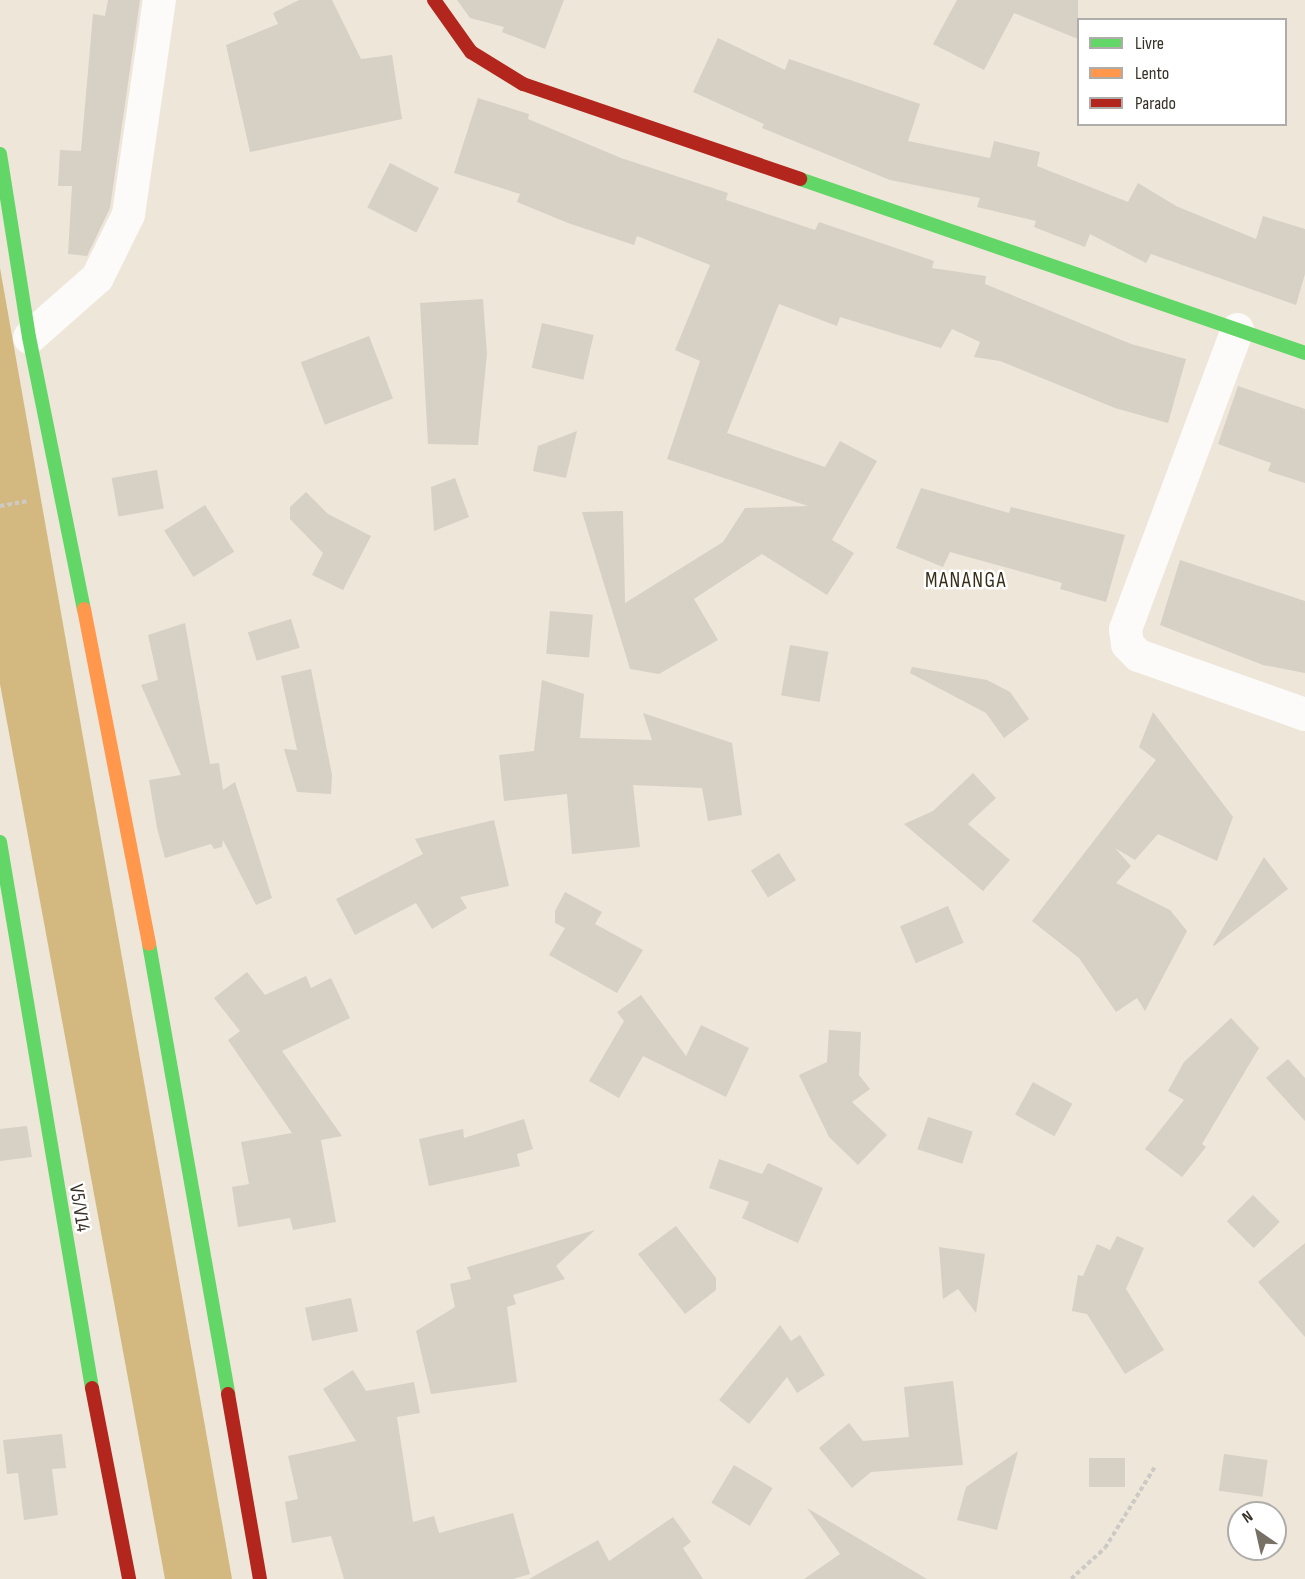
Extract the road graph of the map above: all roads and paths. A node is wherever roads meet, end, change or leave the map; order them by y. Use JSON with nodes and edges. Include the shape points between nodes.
{"nodes":[{"id":1,"x":159,"y":0,"type":"edge"},
{"id":2,"x":434,"y":0,"type":"edge"},
{"id":3,"x":0,"y":154,"type":"edge"},
{"id":4,"x":1237,"y":329,"type":"junction"},
{"id":5,"x":29,"y":337,"type":"junction"},
{"id":6,"x":1305,"y":353,"type":"edge"},
{"id":7,"x":1305,"y":714,"type":"edge"},
{"id":8,"x":0,"y":843,"type":"edge"},
{"id":9,"x":1156,"y":1465,"type":"dead end"},
{"id":10,"x":129,"y":1579,"type":"edge"},
{"id":11,"x":260,"y":1579,"type":"edge"},
{"id":12,"x":1071,"y":1579,"type":"edge"}],
"edges":[{"from":1,"to":5,"type":"street","via":[[128,214],[97,277]]},
{"from":2,"to":4,"type":"street","via":[[471,52],[523,84]]},
{"from":3,"to":5,"type":"street"},
{"from":4,"to":6,"type":"street"},
{"from":4,"to":7,"type":"street","via":[[1125,628],[1127,644],[1138,655]]},
{"from":5,"to":11,"type":"street","via":[[125,809]]},
{"from":8,"to":10,"type":"street","name":"V5/V14","via":[[73,1292]]},
{"from":9,"to":12,"type":"path","via":[[1105,1548]]}]}
